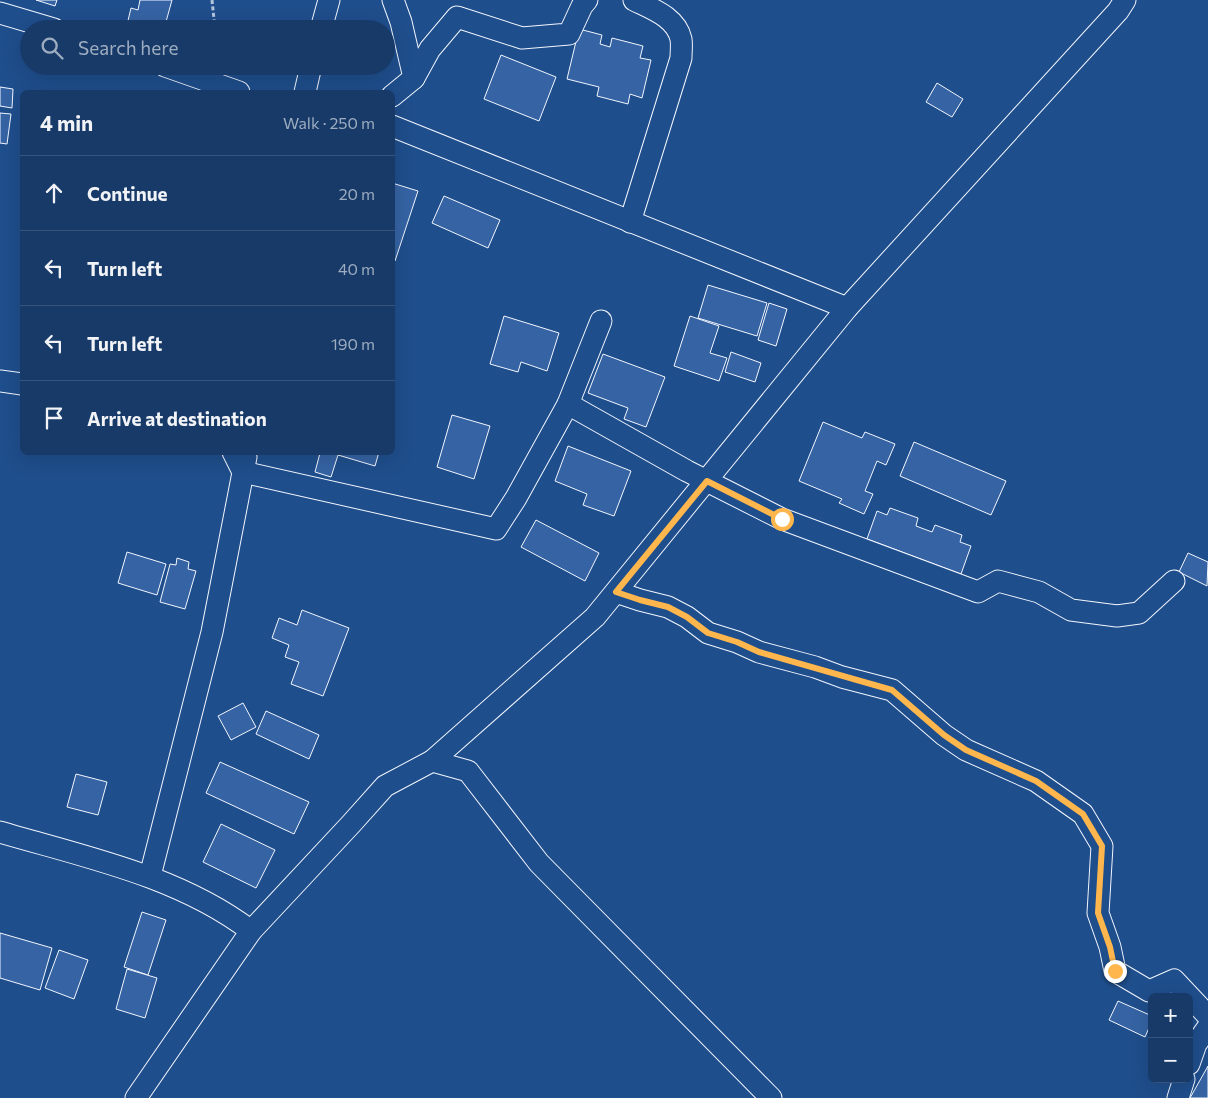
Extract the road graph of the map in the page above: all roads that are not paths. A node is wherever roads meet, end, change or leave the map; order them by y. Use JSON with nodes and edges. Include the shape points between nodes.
{"nodes":[{"id":1,"x":329,"y":0,"type":"edge"},
{"id":2,"x":392,"y":0,"type":"edge"},
{"id":3,"x":587,"y":0,"type":"edge"},
{"id":4,"x":634,"y":0,"type":"edge"},
{"id":5,"x":1125,"y":0,"type":"edge"},
{"id":6,"x":0,"y":13,"type":"edge"},
{"id":7,"x":24,"y":20,"type":"edge"},
{"id":8,"x":323,"y":20,"type":"edge"},
{"id":9,"x":191,"y":75,"type":"edge"},
{"id":10,"x":309,"y":75,"type":"edge"},
{"id":11,"x":414,"y":78,"type":"junction"},
{"id":12,"x":233,"y":90,"type":"edge"},
{"id":13,"x":305,"y":90,"type":"edge"},
{"id":14,"x":395,"y":94,"type":"edge"},
{"id":15,"x":395,"y":127,"type":"edge"},
{"id":16,"x":630,"y":222,"type":"junction"},
{"id":17,"x":847,"y":308,"type":"junction"},
{"id":18,"x":602,"y":321,"type":"dead end"},
{"id":19,"x":0,"y":381,"type":"edge"},
{"id":20,"x":20,"y":384,"type":"edge"},
{"id":21,"x":568,"y":404,"type":"junction"},
{"id":22,"x":245,"y":462,"type":"edge"},
{"id":23,"x":707,"y":481,"type":"junction"},
{"id":24,"x":1174,"y":581,"type":"dead end"},
{"id":25,"x":616,"y":592,"type":"junction"},
{"id":26,"x":432,"y":760,"type":"junction"},
{"id":27,"x":0,"y":832,"type":"edge"},
{"id":28,"x":150,"y":876,"type":"junction"},
{"id":29,"x":251,"y":931,"type":"junction"},
{"id":30,"x":1208,"y":1016,"type":"edge"},
{"id":31,"x":1208,"y":1027,"type":"edge"},
{"id":32,"x":1193,"y":1053,"type":"edge"},
{"id":33,"x":1183,"y":1083,"type":"edge"},
{"id":34,"x":136,"y":1098,"type":"edge"},
{"id":35,"x":771,"y":1098,"type":"edge"},
{"id":36,"x":1178,"y":1098,"type":"edge"}],
"edges":[{"from":1,"to":8,"type":"street"},
{"from":2,"to":11,"type":"street","via":[[401,22]]},
{"from":3,"to":11,"type":"street","via":[[569,34],[522,38],[457,16],[430,49]]},
{"from":4,"to":16,"type":"street","via":[[673,22],[681,38],[681,58]]},
{"from":5,"to":17,"type":"street","via":[[1112,19]]},
{"from":6,"to":7,"type":"street"},
{"from":9,"to":12,"type":"street"},
{"from":10,"to":13,"type":"street"},
{"from":11,"to":14,"type":"street"},
{"from":15,"to":16,"type":"street"},
{"from":16,"to":17,"type":"street"},
{"from":17,"to":23,"type":"street"},
{"from":18,"to":21,"type":"street"},
{"from":19,"to":20,"type":"street"},
{"from":21,"to":22,"type":"street","via":[[496,529]]},
{"from":21,"to":23,"type":"street"},
{"from":22,"to":28,"type":"street","via":[[212,632]]},
{"from":23,"to":24,"type":"street","via":[[782,519],[978,592],[998,581],[1038,592],[1071,610],[1116,616],[1139,614]]},
{"from":23,"to":25,"type":"street"},
{"from":25,"to":26,"type":"street","via":[[595,618]]},
{"from":25,"to":30,"type":"street","via":[[668,607],[708,633],[759,652],[892,690],[966,750],[1036,781],[1059,796],[1083,814],[1102,846],[1098,913],[1115,971],[1149,991],[1174,980]]},
{"from":26,"to":29,"type":"street","via":[[385,786]]},
{"from":26,"to":35,"type":"street","via":[[468,771],[539,863]]},
{"from":27,"to":28,"type":"street"},
{"from":28,"to":29,"type":"street","via":[[235,919]]},
{"from":29,"to":34,"type":"street"},
{"from":31,"to":32,"type":"street"},
{"from":33,"to":36,"type":"street"}]}
